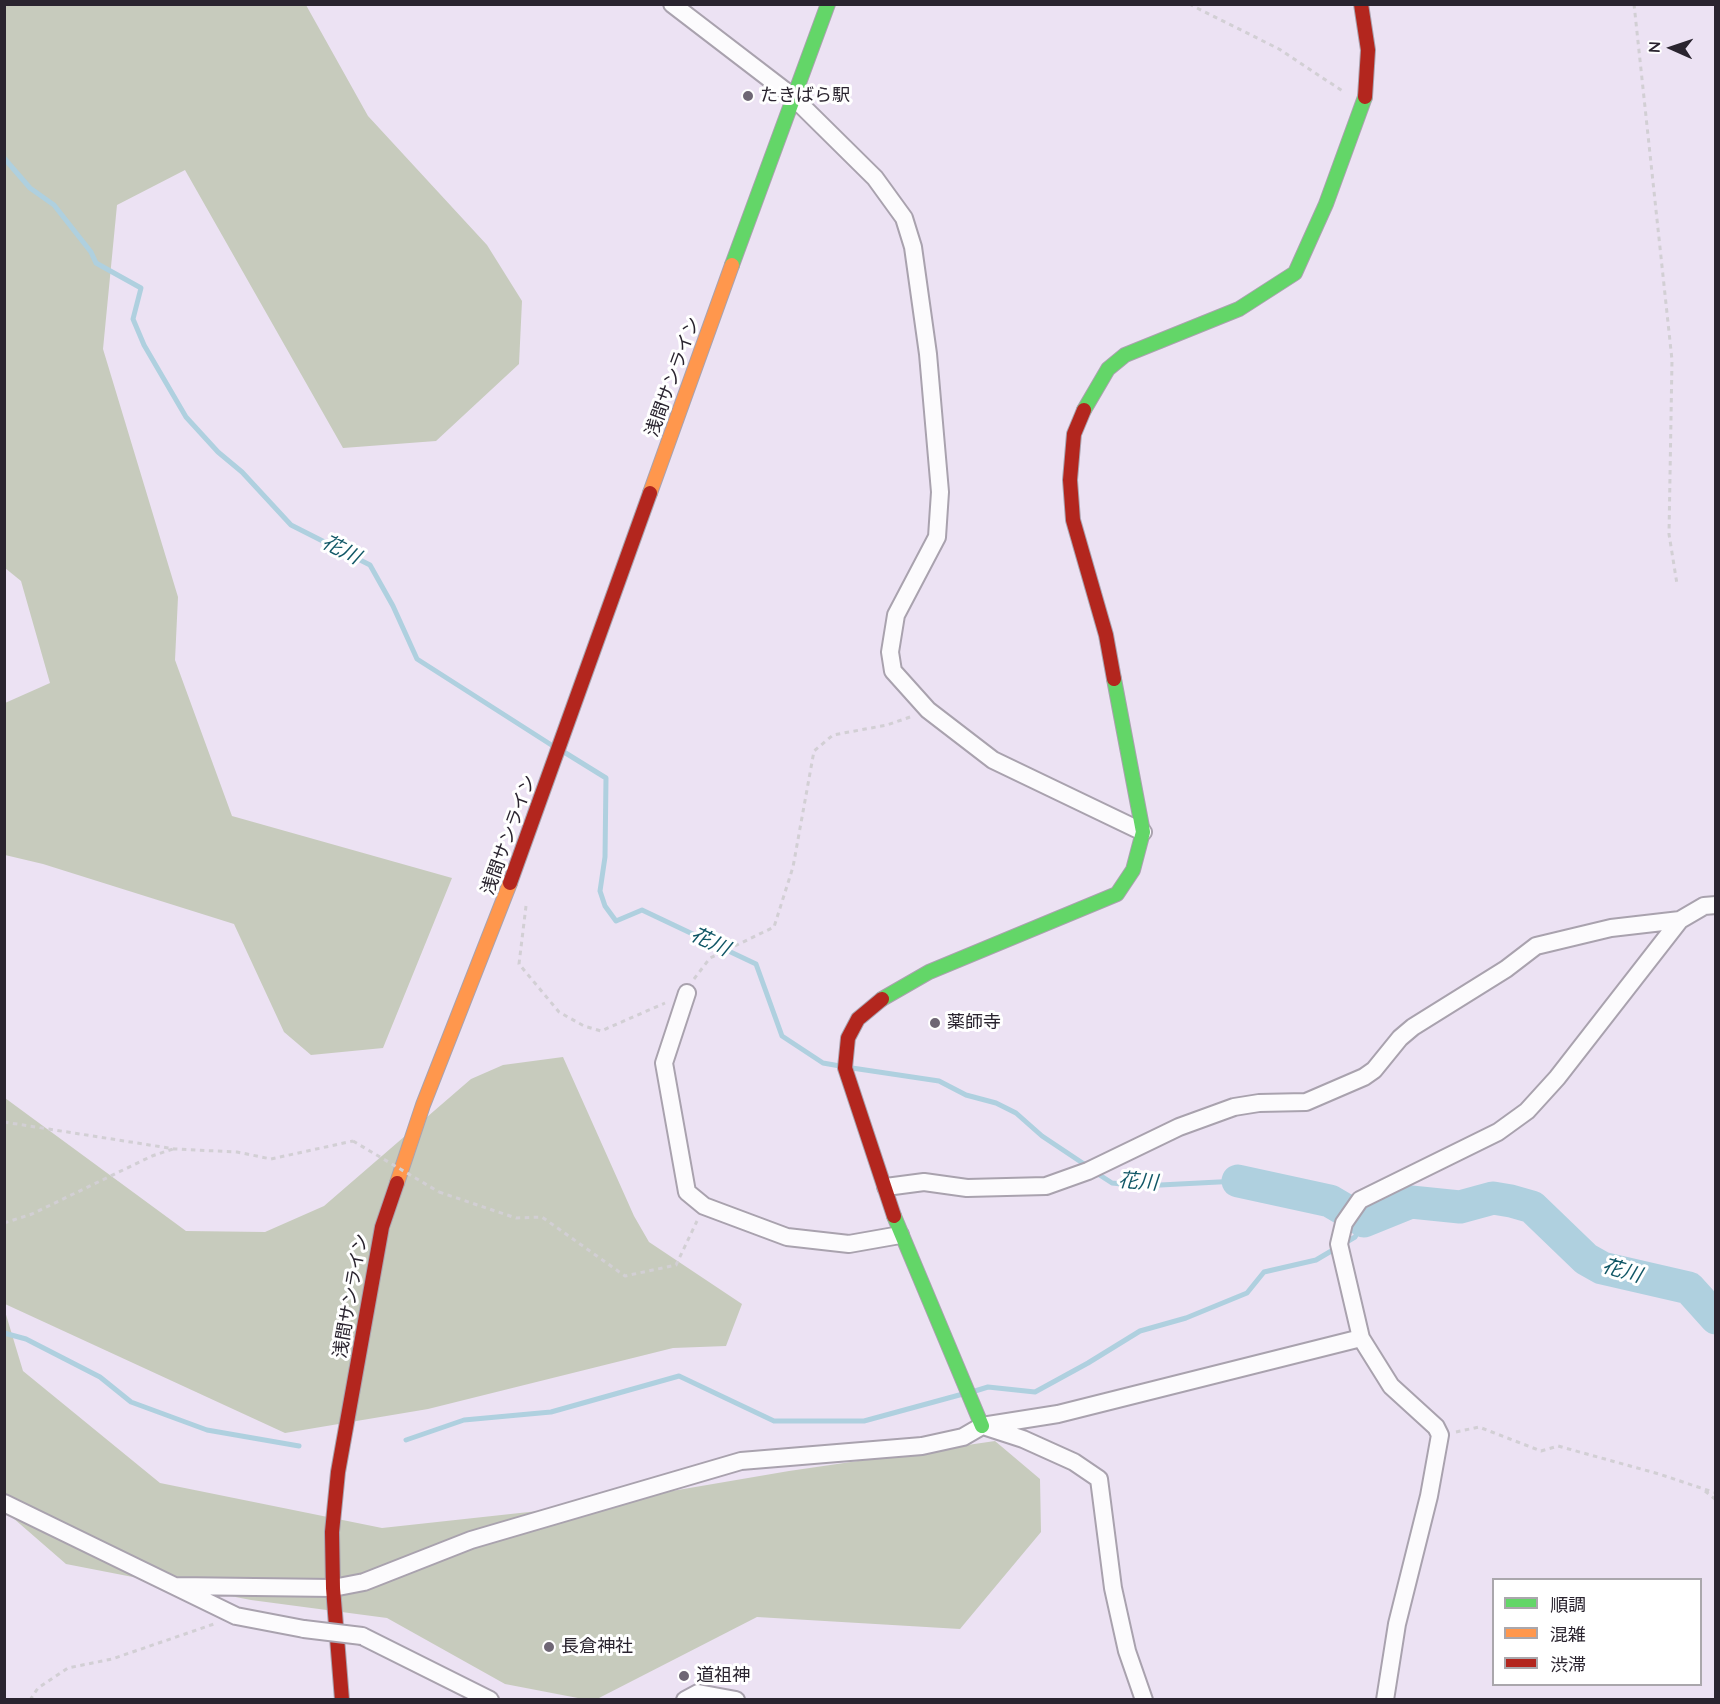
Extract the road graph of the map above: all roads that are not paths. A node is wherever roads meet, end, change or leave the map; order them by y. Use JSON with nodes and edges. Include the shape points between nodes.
{"nodes":[{"id":1,"x":672,"y":4,"type":"edge"},
{"id":2,"x":828,"y":4,"type":"edge"},
{"id":3,"x":1361,"y":4,"type":"edge"},
{"id":4,"x":792,"y":96,"type":"junction"},
{"id":5,"x":1143,"y":832,"type":"junction"},
{"id":6,"x":1716,"y":905,"type":"edge"},
{"id":7,"x":1680,"y":920,"type":"junction"},
{"id":8,"x":687,"y":993,"type":"road end"},
{"id":9,"x":886,"y":1187,"type":"junction"},
{"id":10,"x":900,"y":1235,"type":"junction"},
{"id":11,"x":1361,"y":1338,"type":"junction"},
{"id":12,"x":982,"y":1426,"type":"junction"},
{"id":13,"x":4,"y":1503,"type":"edge"},
{"id":14,"x":176,"y":1586,"type":"junction"},
{"id":15,"x":333,"y":1588,"type":"junction"},
{"id":16,"x":342,"y":1700,"type":"edge"},
{"id":17,"x":490,"y":1700,"type":"edge"},
{"id":18,"x":685,"y":1700,"type":"edge"},
{"id":19,"x":736,"y":1700,"type":"edge"},
{"id":20,"x":1144,"y":1700,"type":"edge"},
{"id":21,"x":1385,"y":1700,"type":"edge"}],
"edges":[{"from":1,"to":4,"type":"street"},
{"from":2,"to":4,"type":"main road","name":"浅間サンライン"},
{"from":3,"to":5,"type":"main road","via":[[1368,50],[1364,104],[1295,273],[1239,309],[1125,355],[1108,369],[1090,396],[1074,434],[1070,480],[1073,520],[1106,635]]},
{"from":4,"to":5,"type":"street","via":[[876,178],[904,218],[913,247],[928,354],[940,492],[937,537],[896,615],[890,652],[893,671],[928,710],[993,760]]},
{"from":4,"to":15,"type":"main road","name":"浅間サンライン","via":[[518,863],[423,1106],[382,1227],[338,1472],[332,1532]]},
{"from":5,"to":9,"type":"main road","via":[[1133,870],[1117,894],[929,972],[888,994],[858,1019],[849,1038],[845,1068]]},
{"from":6,"to":7,"type":"street","via":[[1704,906]]},
{"from":7,"to":9,"type":"street","via":[[1611,928],[1536,946],[1413,1027],[1364,1077],[1306,1102],[1234,1107],[1046,1186],[967,1188],[924,1182]]},
{"from":7,"to":11,"type":"street","via":[[1527,1111],[1498,1132],[1371,1194],[1352,1208],[1339,1244]]},
{"from":8,"to":10,"type":"street","via":[[664,1063],[687,1192],[704,1206],[787,1237],[849,1244]]},
{"from":9,"to":10,"type":"main road"},
{"from":10,"to":12,"type":"main road"},
{"from":11,"to":12,"type":"street","via":[[1058,1413]]},
{"from":11,"to":21,"type":"street","via":[[1391,1386],[1436,1427],[1440,1436],[1397,1624]]},
{"from":12,"to":15,"type":"street","via":[[963,1437],[922,1446],[741,1461],[471,1540],[364,1582]]},
{"from":12,"to":20,"type":"street","via":[[1074,1462],[1099,1479],[1113,1588],[1127,1651]]},
{"from":13,"to":14,"type":"street"},
{"from":14,"to":15,"type":"street"},
{"from":14,"to":17,"type":"street","bridge":true,"via":[[236,1616],[362,1636]]},
{"from":15,"to":16,"type":"main road","name":"浅間サンライン"},
{"from":18,"to":19,"type":"street","via":[[698,1693]]}]}
